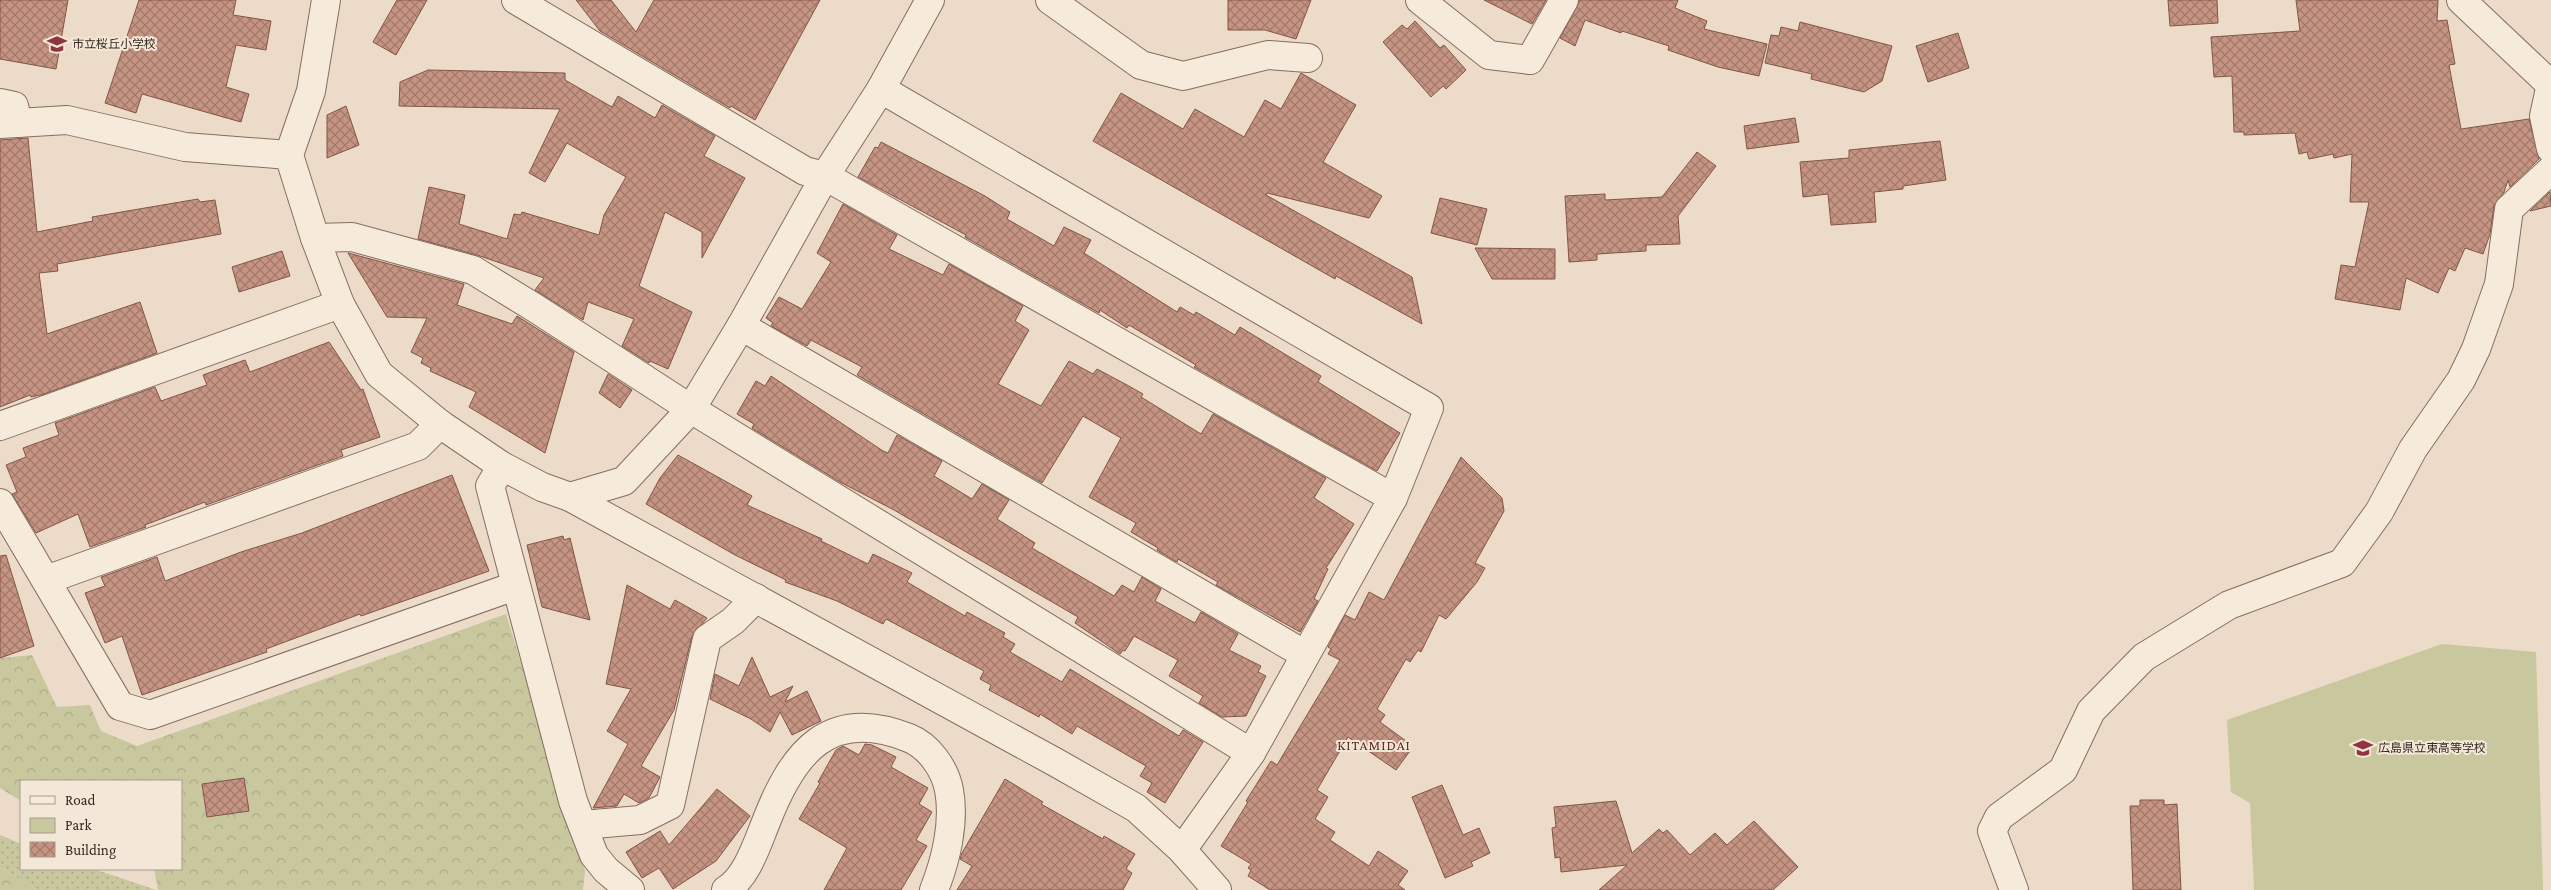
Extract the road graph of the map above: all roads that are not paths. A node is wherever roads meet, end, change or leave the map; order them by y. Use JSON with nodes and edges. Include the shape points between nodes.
{"nodes":[{"id":1,"x":326,"y":0,"type":"edge"},
{"id":2,"x":516,"y":0,"type":"edge"},
{"id":3,"x":930,"y":0,"type":"edge"},
{"id":4,"x":1050,"y":0,"type":"edge"},
{"id":5,"x":1420,"y":0,"type":"edge"},
{"id":6,"x":1564,"y":0,"type":"edge"},
{"id":7,"x":2461,"y":0,"type":"edge"},
{"id":8,"x":1308,"y":58,"type":"dead end"},
{"id":9,"x":2551,"y":84,"type":"edge"},
{"id":10,"x":881,"y":89,"type":"junction"},
{"id":11,"x":0,"y":103,"type":"edge"},
{"id":12,"x":9,"y":123,"type":"edge"},
{"id":13,"x":2551,"y":149,"type":"edge"},
{"id":14,"x":289,"y":154,"type":"junction"},
{"id":15,"x":2551,"y":170,"type":"edge"},
{"id":16,"x":825,"y":176,"type":"junction"},
{"id":17,"x":314,"y":238,"type":"junction"},
{"id":18,"x":340,"y":304,"type":"junction"},
{"id":19,"x":741,"y":326,"type":"junction"},
{"id":20,"x":691,"y":409,"type":"junction"},
{"id":21,"x":440,"y":424,"type":"junction"},
{"id":22,"x":0,"y":426,"type":"edge"},
{"id":23,"x":502,"y":466,"type":"junction"},
{"id":24,"x":570,"y":497,"type":"junction"},
{"id":25,"x":1393,"y":498,"type":"junction"},
{"id":26,"x":0,"y":503,"type":"edge"},
{"id":27,"x":46,"y":580,"type":"junction"},
{"id":28,"x":515,"y":586,"type":"junction"},
{"id":29,"x":756,"y":598,"type":"junction"},
{"id":30,"x":1304,"y":654,"type":"junction"},
{"id":31,"x":1251,"y":753,"type":"junction"},
{"id":32,"x":583,"y":825,"type":"junction"},
{"id":33,"x":1182,"y":850,"type":"junction"},
{"id":34,"x":630,"y":890,"type":"edge"},
{"id":35,"x":726,"y":890,"type":"edge"},
{"id":36,"x":934,"y":890,"type":"edge"},
{"id":37,"x":1217,"y":890,"type":"edge"},
{"id":38,"x":2014,"y":890,"type":"edge"}],
"edges":[{"from":1,"to":14,"type":"street","via":[[311,91]]},
{"from":2,"to":16,"type":"street","via":[[806,171]]},
{"from":3,"to":10,"type":"street"},
{"from":4,"to":8,"type":"street","via":[[1141,65],[1183,76],[1268,55]]},
{"from":5,"to":6,"type":"street","via":[[1489,55],[1530,60]]},
{"from":7,"to":9,"type":"street"},
{"from":9,"to":13,"type":"street","via":[[2544,116]]},
{"from":10,"to":16,"type":"street"},
{"from":10,"to":25,"type":"street","via":[[1429,408]]},
{"from":11,"to":12,"type":"street","via":[[14,106]]},
{"from":12,"to":14,"type":"street","via":[[67,120],[185,147]]},
{"from":14,"to":17,"type":"street"},
{"from":15,"to":38,"type":"street","via":[[2509,209],[2499,284],[2476,350],[2461,380],[2412,449],[2379,512],[2342,563],[2229,606],[2144,657],[2091,710],[2063,770],[1999,817],[1992,831]]},
{"from":16,"to":19,"type":"street"},
{"from":16,"to":25,"type":"street"},
{"from":17,"to":18,"type":"street"},
{"from":17,"to":20,"type":"street","via":[[352,237],[472,270]]},
{"from":18,"to":21,"type":"street","via":[[379,374]]},
{"from":18,"to":22,"type":"street"},
{"from":19,"to":20,"type":"street"},
{"from":19,"to":30,"type":"street"},
{"from":20,"to":24,"type":"street","via":[[624,481]]},
{"from":20,"to":31,"type":"street"},
{"from":21,"to":23,"type":"street"},
{"from":21,"to":27,"type":"street","via":[[418,446]]},
{"from":23,"to":24,"type":"street","via":[[542,487]]},
{"from":23,"to":28,"type":"street","via":[[490,486]]},
{"from":24,"to":29,"type":"street"},
{"from":25,"to":30,"type":"street"},
{"from":26,"to":27,"type":"street"},
{"from":27,"to":28,"type":"street","via":[[120,706],[150,715]]},
{"from":28,"to":32,"type":"street","via":[[573,801]]},
{"from":29,"to":32,"type":"street","via":[[733,621],[707,638],[670,805],[640,820]]},
{"from":29,"to":33,"type":"street","via":[[1136,808]]},
{"from":30,"to":31,"type":"street"},
{"from":31,"to":33,"type":"street"},
{"from":32,"to":34,"type":"street","via":[[594,855]]},
{"from":33,"to":37,"type":"street"},
{"from":35,"to":36,"type":"street","via":[[752,859],[774,802],[799,757],[829,733],[864,726],[917,741],[936,760],[947,780],[952,804],[950,822],[946,850]]}]}
